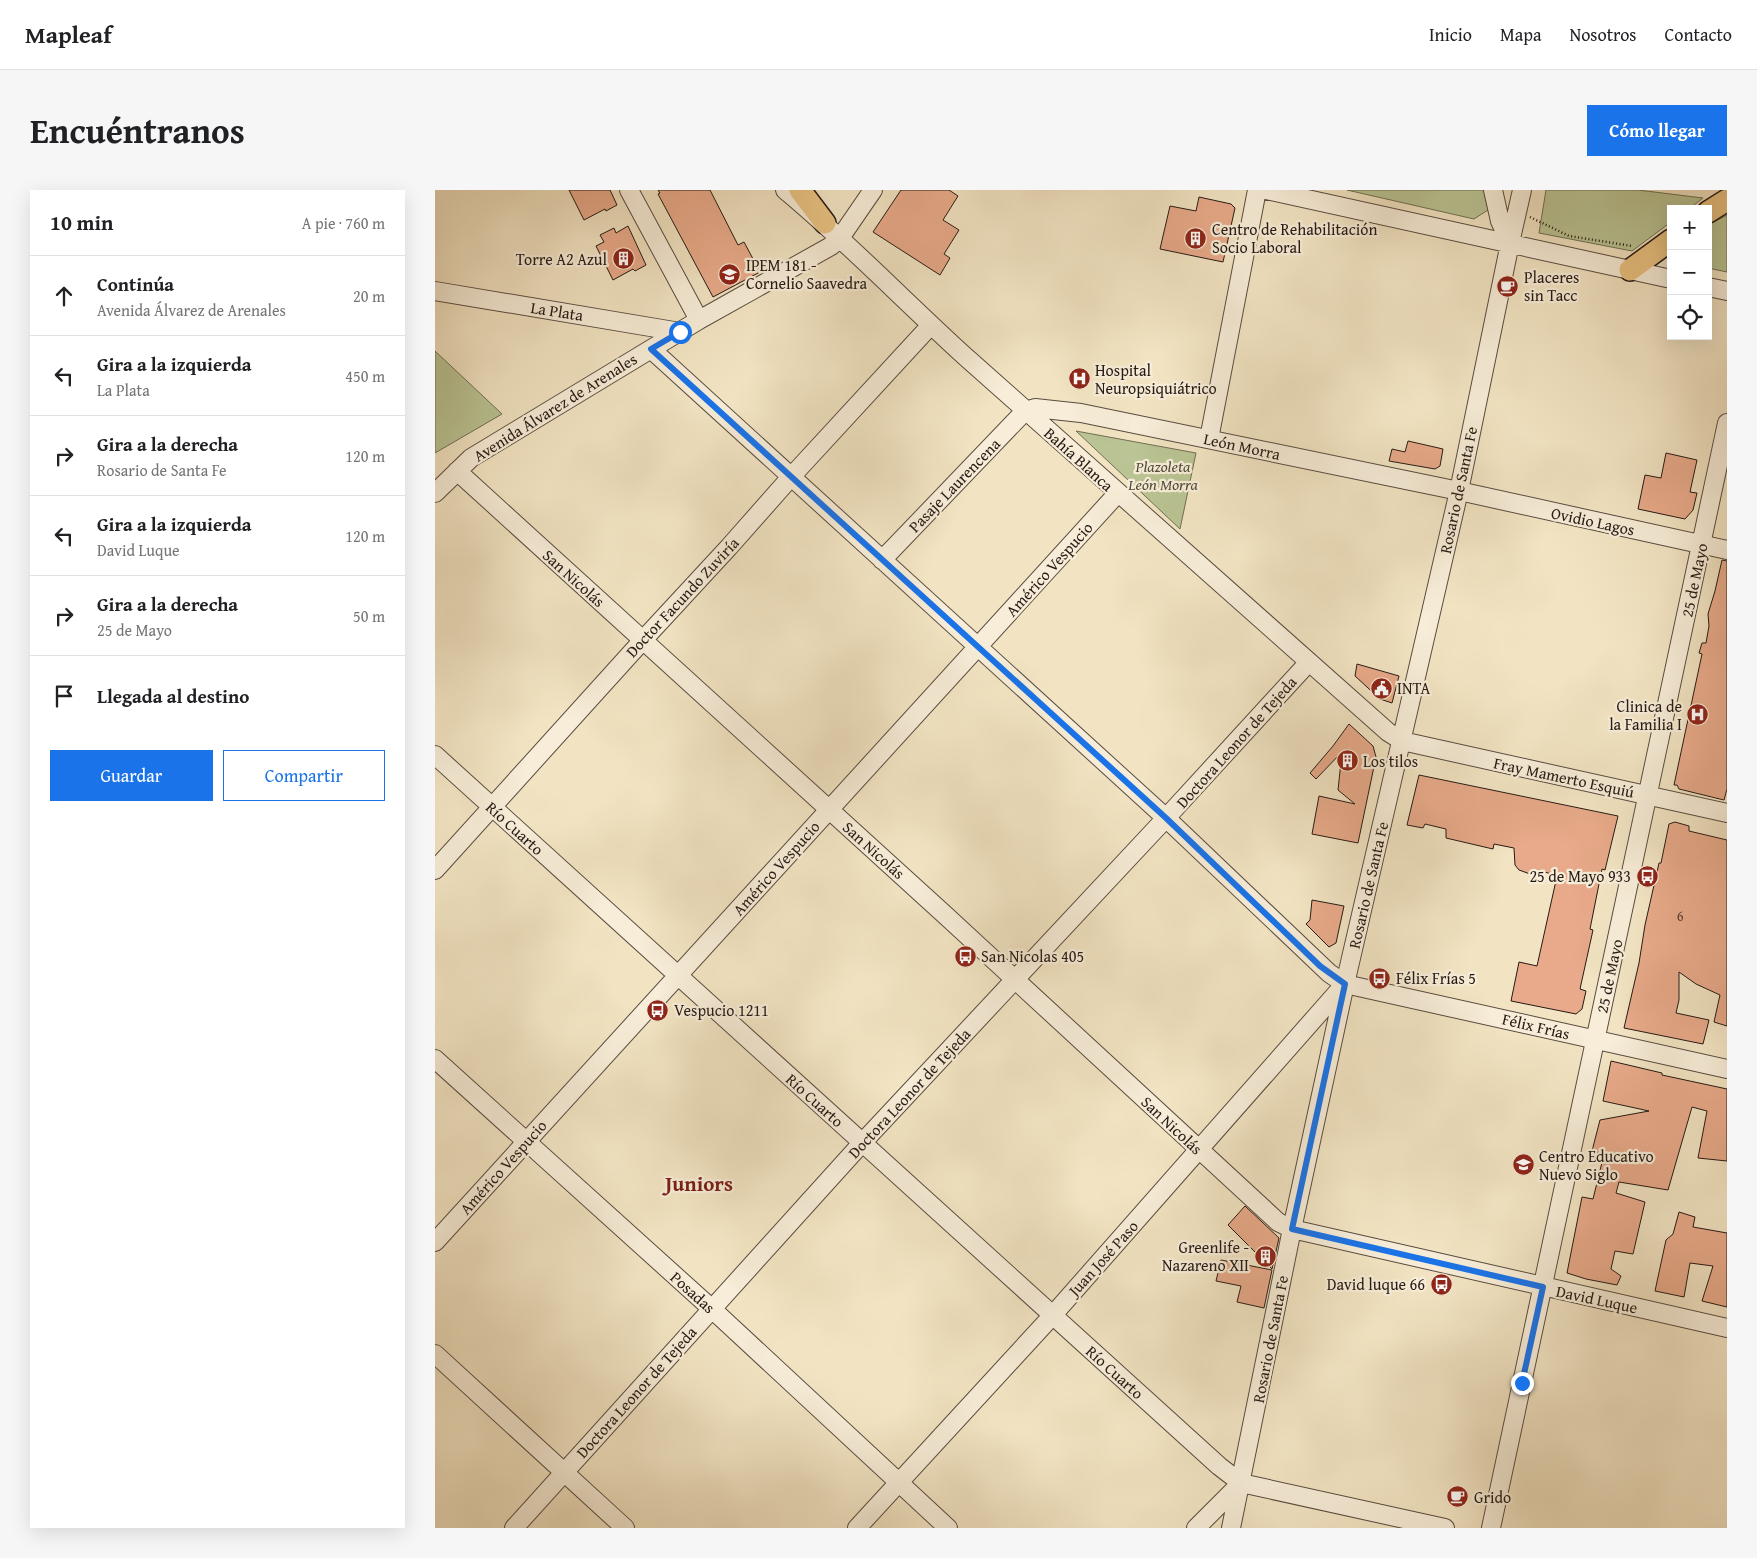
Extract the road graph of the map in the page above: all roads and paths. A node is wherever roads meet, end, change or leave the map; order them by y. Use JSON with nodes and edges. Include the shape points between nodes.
{"nodes":[{"id":1,"x":629,"y":190,"type":"edge"},
{"id":2,"x":785,"y":190,"type":"edge"},
{"id":3,"x":800,"y":190,"type":"edge"},
{"id":4,"x":873,"y":190,"type":"edge"},
{"id":5,"x":1257,"y":190,"type":"edge"},
{"id":6,"x":1266,"y":190,"type":"edge"},
{"id":7,"x":1493,"y":190,"type":"edge"},
{"id":8,"x":1522,"y":191,"type":"edge"},
{"id":9,"x":1727,"y":200,"type":"edge"},
{"id":10,"x":1712,"y":209,"type":"edge"},
{"id":11,"x":1517,"y":211,"type":"junction"},
{"id":12,"x":832,"y":230,"type":"junction"},
{"id":13,"x":1510,"y":243,"type":"junction"},
{"id":14,"x":1667,"y":243,"type":"edge"},
{"id":15,"x":1635,"y":246,"type":"dead end"},
{"id":16,"x":1630,"y":270,"type":"junction"},
{"id":17,"x":1667,"y":278,"type":"edge"},
{"id":18,"x":1712,"y":288,"type":"edge"},
{"id":19,"x":435,"y":291,"type":"edge"},
{"id":20,"x":1727,"y":291,"type":"edge"},
{"id":21,"x":699,"y":320,"type":"junction"},
{"id":22,"x":931,"y":325,"type":"junction"},
{"id":23,"x":680,"y":332,"type":"junction"},
{"id":24,"x":651,"y":349,"type":"junction"},
{"id":25,"x":1025,"y":411,"type":"junction"},
{"id":26,"x":1727,"y":423,"type":"edge"},
{"id":27,"x":1209,"y":439,"type":"junction"},
{"id":28,"x":457,"y":471,"type":"junction"},
{"id":29,"x":790,"y":478,"type":"junction"},
{"id":30,"x":1459,"y":491,"type":"junction"},
{"id":31,"x":435,"y":494,"type":"edge"},
{"id":32,"x":1117,"y":494,"type":"junction"},
{"id":33,"x":1701,"y":544,"type":"junction"},
{"id":34,"x":1727,"y":550,"type":"edge"},
{"id":35,"x":882,"y":560,"type":"junction"},
{"id":36,"x":643,"y":640,"type":"junction"},
{"id":37,"x":979,"y":646,"type":"junction"},
{"id":38,"x":1309,"y":662,"type":"junction"},
{"id":39,"x":1401,"y":741,"type":"junction"},
{"id":40,"x":435,"y":755,"type":"edge"},
{"id":41,"x":1647,"y":795,"type":"junction"},
{"id":42,"x":491,"y":807,"type":"junction"},
{"id":43,"x":829,"y":810,"type":"junction"},
{"id":44,"x":1727,"y":813,"type":"edge"},
{"id":45,"x":1166,"y":818,"type":"junction"},
{"id":46,"x":435,"y":870,"type":"edge"},
{"id":47,"x":678,"y":976,"type":"junction"},
{"id":48,"x":1014,"y":979,"type":"junction"},
{"id":49,"x":1345,"y":984,"type":"junction"},
{"id":50,"x":1595,"y":1040,"type":"junction"},
{"id":51,"x":435,"y":1059,"type":"edge"},
{"id":52,"x":1727,"y":1069,"type":"edge"},
{"id":53,"x":527,"y":1141,"type":"junction"},
{"id":54,"x":862,"y":1143,"type":"junction"},
{"id":55,"x":1200,"y":1150,"type":"junction"},
{"id":56,"x":1292,"y":1229,"type":"junction"},
{"id":57,"x":435,"y":1242,"type":"edge"},
{"id":58,"x":1543,"y":1287,"type":"junction"},
{"id":59,"x":712,"y":1309,"type":"junction"},
{"id":60,"x":1052,"y":1316,"type":"junction"},
{"id":61,"x":1727,"y":1328,"type":"edge"},
{"id":62,"x":435,"y":1354,"type":"edge"},
{"id":63,"x":564,"y":1473,"type":"junction"},
{"id":64,"x":899,"y":1483,"type":"junction"},
{"id":65,"x":1241,"y":1483,"type":"junction"},
{"id":66,"x":514,"y":1528,"type":"edge"},
{"id":67,"x":625,"y":1528,"type":"edge"},
{"id":68,"x":857,"y":1528,"type":"edge"},
{"id":69,"x":948,"y":1528,"type":"edge"},
{"id":70,"x":1196,"y":1528,"type":"edge"},
{"id":71,"x":1231,"y":1528,"type":"edge"},
{"id":72,"x":1445,"y":1528,"type":"edge"},
{"id":73,"x":1491,"y":1528,"type":"edge"}],
"edges":[{"from":1,"to":21,"type":"street"},
{"from":2,"to":12,"type":"street","name":"Bahía Blanca"},
{"from":3,"to":12,"type":"main road"},
{"from":4,"to":12,"type":"street","name":"Avenida Álvarez de Arenales"},
{"from":5,"to":27,"type":"street"},
{"from":6,"to":13,"type":"street"},
{"from":7,"to":13,"type":"street","via":[[1500,221]]},
{"from":8,"to":11,"type":"street","name":"Rosario de Santa Fe"},
{"from":9,"to":10,"type":"main road"},
{"from":11,"to":13,"type":"street","name":"Rosario de Santa Fe"},
{"from":11,"to":15,"type":"path","via":[[1569,236]]},
{"from":12,"to":21,"type":"street","name":"Avenida Álvarez de Arenales","via":[[831,246]]},
{"from":12,"to":22,"type":"street","name":"Bahía Blanca"},
{"from":13,"to":16,"type":"street"},
{"from":13,"to":30,"type":"street","name":"Rosario de Santa Fe"},
{"from":14,"to":16,"type":"main road"},
{"from":16,"to":17,"type":"street"},
{"from":18,"to":20,"type":"street"},
{"from":19,"to":23,"type":"street","name":"La Plata"},
{"from":21,"to":23,"type":"street","name":"Avenida Álvarez de Arenales"},
{"from":22,"to":25,"type":"street","name":"Bahía Blanca"},
{"from":22,"to":29,"type":"street","name":"Doctor Facundo Zuviría"},
{"from":23,"to":24,"type":"street","name":"Avenida Álvarez de Arenales"},
{"from":24,"to":28,"type":"street","name":"Avenida Álvarez de Arenales","via":[[471,458]]},
{"from":24,"to":29,"type":"street"},
{"from":25,"to":27,"type":"street","name":"León Morra","via":[[1035,408],[1064,410]]},
{"from":25,"to":32,"type":"street","name":"Bahía Blanca"},
{"from":25,"to":35,"type":"street","name":"Pasaje Laurencena"},
{"from":26,"to":33,"type":"street","name":"25 de Mayo"},
{"from":27,"to":30,"type":"street","name":"León Morra"},
{"from":28,"to":31,"type":"street","name":"Avenida Álvarez de Arenales"},
{"from":28,"to":36,"type":"street","name":"San Nicolás"},
{"from":29,"to":35,"type":"street"},
{"from":29,"to":36,"type":"street","name":"Doctor Facundo Zuviría"},
{"from":30,"to":33,"type":"street","name":"Ovidio Lagos"},
{"from":30,"to":39,"type":"street","name":"Rosario de Santa Fe"},
{"from":32,"to":37,"type":"street","name":"Américo Vespucio"},
{"from":32,"to":38,"type":"street","name":"Bahía Blanca"},
{"from":33,"to":34,"type":"street","name":"Ovidio Lagos"},
{"from":33,"to":41,"type":"street","name":"25 de Mayo"},
{"from":35,"to":37,"type":"street"},
{"from":36,"to":42,"type":"street","name":"Doctor Facundo Zuviría"},
{"from":36,"to":43,"type":"street","name":"San Nicolás"},
{"from":37,"to":43,"type":"street","name":"Américo Vespucio"},
{"from":37,"to":45,"type":"street"},
{"from":38,"to":39,"type":"street","name":"Bahía Blanca"},
{"from":38,"to":45,"type":"street","name":"Doctora Leonor de Tejeda"},
{"from":39,"to":41,"type":"street","name":"Fray Mamerto Esquiú"},
{"from":39,"to":49,"type":"street","name":"Rosario de Santa Fe"},
{"from":40,"to":42,"type":"street","name":"Río Cuarto"},
{"from":41,"to":44,"type":"street","name":"Fray Mamerto Esquiú"},
{"from":41,"to":50,"type":"street","name":"25 de Mayo"},
{"from":42,"to":46,"type":"street","name":"Doctor Facundo Zuviría"},
{"from":42,"to":47,"type":"street","name":"Río Cuarto"},
{"from":43,"to":47,"type":"street","name":"Américo Vespucio"},
{"from":43,"to":48,"type":"street","name":"San Nicolás"},
{"from":45,"to":48,"type":"street","name":"Doctora Leonor de Tejeda"},
{"from":45,"to":49,"type":"street","via":[[1320,966]]},
{"from":47,"to":53,"type":"street","name":"Américo Vespucio"},
{"from":47,"to":54,"type":"street","name":"Río Cuarto"},
{"from":48,"to":54,"type":"street","name":"Doctora Leonor de Tejeda"},
{"from":48,"to":55,"type":"street","name":"San Nicolás"},
{"from":49,"to":50,"type":"street","name":"Félix Frías"},
{"from":49,"to":55,"type":"street","name":"Juan José Paso"},
{"from":49,"to":56,"type":"street","name":"Rosario de Santa Fe"},
{"from":50,"to":52,"type":"street","name":"Félix Frías"},
{"from":50,"to":58,"type":"street","name":"25 de Mayo"},
{"from":51,"to":53,"type":"street","name":"Posadas"},
{"from":53,"to":57,"type":"street","name":"Américo Vespucio"},
{"from":53,"to":59,"type":"street","name":"Posadas"},
{"from":54,"to":59,"type":"street","name":"Doctora Leonor de Tejeda"},
{"from":54,"to":60,"type":"street","name":"Río Cuarto"},
{"from":55,"to":56,"type":"street","name":"San Nicolás","via":[[1278,1222]]},
{"from":55,"to":60,"type":"street","name":"Juan José Paso"},
{"from":56,"to":58,"type":"street","name":"David Luque"},
{"from":56,"to":65,"type":"street","name":"Rosario de Santa Fe"},
{"from":58,"to":61,"type":"street","name":"David Luque"},
{"from":58,"to":73,"type":"street","name":"25 de Mayo"},
{"from":59,"to":63,"type":"street","name":"Doctora Leonor de Tejeda"},
{"from":59,"to":64,"type":"street","name":"Posadas"},
{"from":60,"to":64,"type":"street","name":"Juan José Paso"},
{"from":60,"to":65,"type":"street","name":"Río Cuarto"},
{"from":62,"to":63,"type":"street"},
{"from":63,"to":66,"type":"street","name":"Doctora Leonor de Tejeda"},
{"from":63,"to":67,"type":"street"},
{"from":64,"to":68,"type":"street","name":"Juan José Paso"},
{"from":64,"to":69,"type":"street","name":"Posadas"},
{"from":65,"to":70,"type":"street"},
{"from":65,"to":71,"type":"street","name":"Rosario de Santa Fe"},
{"from":65,"to":72,"type":"street"}]}
